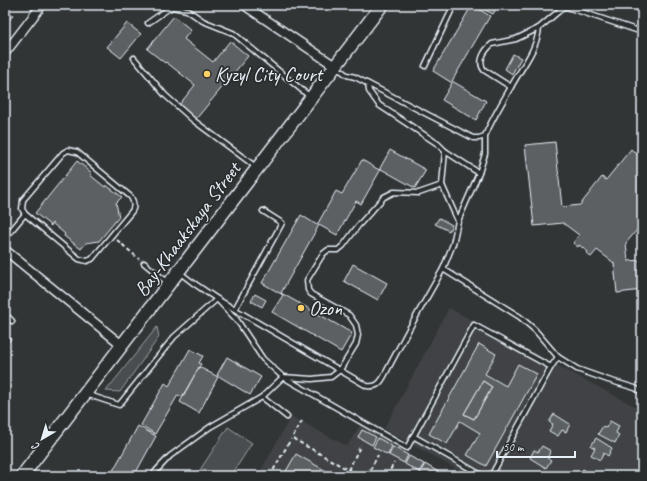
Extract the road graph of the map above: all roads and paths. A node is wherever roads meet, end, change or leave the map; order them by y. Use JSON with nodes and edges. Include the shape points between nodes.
{"nodes":[{"id":1,"x":42,"y":5,"type":"edge"},
{"id":2,"x":244,"y":5,"type":"edge"},
{"id":3,"x":382,"y":5,"type":"edge"},
{"id":4,"x":454,"y":5,"type":"edge"},
{"id":5,"x":565,"y":6,"type":"edge"},
{"id":6,"x":148,"y":23,"type":"dead end"},
{"id":7,"x":642,"y":23,"type":"edge"},
{"id":8,"x":539,"y":28,"type":"junction"},
{"id":9,"x":640,"y":31,"type":"edge"},
{"id":10,"x":5,"y":53,"type":"edge"},
{"id":11,"x":134,"y":58,"type":"dead end"},
{"id":12,"x":335,"y":66,"type":"junction"},
{"id":13,"x":425,"y":66,"type":"dead end"},
{"id":14,"x":368,"y":84,"type":"junction"},
{"id":15,"x":511,"y":87,"type":"junction"},
{"id":16,"x":311,"y":98,"type":"junction"},
{"id":17,"x":485,"y":136,"type":"junction"},
{"id":18,"x":445,"y":151,"type":"junction"},
{"id":19,"x":258,"y":168,"type":"junction"},
{"id":20,"x":479,"y":174,"type":"junction"},
{"id":21,"x":442,"y":185,"type":"junction"},
{"id":22,"x":263,"y":211,"type":"dead end"},
{"id":23,"x":25,"y":214,"type":"junction"},
{"id":24,"x":458,"y":221,"type":"junction"},
{"id":25,"x":111,"y":235,"type":"junction"},
{"id":26,"x":5,"y":238,"type":"edge"},
{"id":27,"x":5,"y":250,"type":"edge"},
{"id":28,"x":144,"y":263,"type":"joint"},
{"id":29,"x":443,"y":269,"type":"junction"},
{"id":30,"x":178,"y":272,"type":"junction"},
{"id":31,"x":169,"y":284,"type":"junction"},
{"id":32,"x":217,"y":299,"type":"junction"},
{"id":33,"x":235,"y":309,"type":"junction"},
{"id":34,"x":5,"y":314,"type":"edge"},
{"id":35,"x":12,"y":320,"type":"dead end"},
{"id":36,"x":122,"y":345,"type":"junction"},
{"id":37,"x":558,"y":357,"type":"junction"},
{"id":38,"x":551,"y":367,"type":"junction"},
{"id":39,"x":340,"y":370,"type":"junction"},
{"id":40,"x":283,"y":377,"type":"junction"},
{"id":41,"x":642,"y":392,"type":"edge"},
{"id":42,"x":85,"y":394,"type":"junction"},
{"id":43,"x":262,"y":397,"type":"junction"},
{"id":44,"x":287,"y":417,"type":"dead end"},
{"id":45,"x":302,"y":421,"type":"dead end"},
{"id":46,"x":413,"y":436,"type":"junction"},
{"id":47,"x":292,"y":438,"type":"junction"},
{"id":48,"x":362,"y":445,"type":"dead end"},
{"id":49,"x":378,"y":455,"type":"dead end"},
{"id":50,"x":394,"y":463,"type":"dead end"},
{"id":51,"x":348,"y":470,"type":"junction"},
{"id":52,"x":410,"y":470,"type":"dead end"},
{"id":53,"x":22,"y":476,"type":"edge"},
{"id":54,"x":153,"y":476,"type":"edge"},
{"id":55,"x":271,"y":476,"type":"edge"},
{"id":56,"x":359,"y":476,"type":"edge"},
{"id":57,"x":367,"y":476,"type":"edge"},
{"id":58,"x":387,"y":476,"type":"edge"},
{"id":59,"x":407,"y":476,"type":"edge"},
{"id":60,"x":483,"y":476,"type":"edge"},
{"id":61,"x":491,"y":476,"type":"edge"}],
"edges":[{"from":1,"to":10,"type":"street"},
{"from":2,"to":12,"type":"street"},
{"from":3,"to":12,"type":"main road","name":"Bay-Khaakskaya Street"},
{"from":4,"to":13,"type":"lane"},
{"from":5,"to":8,"type":"lane"},
{"from":5,"to":9,"type":"lane"},
{"from":6,"to":16,"type":"lane","via":[[173,7],[187,10],[233,33]]},
{"from":7,"to":9,"type":"lane"},
{"from":8,"to":15,"type":"lane","via":[[533,49]]},
{"from":8,"to":15,"type":"lane","via":[[516,39],[492,44],[482,57],[480,62],[484,70]]},
{"from":11,"to":19,"type":"lane","via":[[165,95],[193,120]]},
{"from":12,"to":14,"type":"lane","via":[[347,75]]},
{"from":12,"to":16,"type":"main road","name":"Bay-Khaakskaya Street"},
{"from":14,"to":17,"type":"lane","via":[[473,138]]},
{"from":14,"to":18,"type":"lane","via":[[379,105]]},
{"from":15,"to":17,"type":"lane"},
{"from":16,"to":19,"type":"main road","name":"Bay-Khaakskaya Street"},
{"from":17,"to":20,"type":"lane","via":[[485,154]]},
{"from":18,"to":20,"type":"lane"},
{"from":18,"to":21,"type":"lane"},
{"from":19,"to":30,"type":"main road","name":"Bay-Khaakskaya Street"},
{"from":20,"to":24,"type":"lane"},
{"from":21,"to":24,"type":"lane"},
{"from":21,"to":39,"type":"lane","via":[[419,193],[399,191],[389,194],[358,226],[343,246],[323,254],[307,280],[311,294],[349,315],[356,325],[356,344]]},
{"from":22,"to":33,"type":"lane","via":[[282,223]]},
{"from":23,"to":25,"type":"lane","via":[[82,261],[92,259]]},
{"from":23,"to":25,"type":"lane","via":[[23,200],[63,153],[74,150],[134,202],[132,211]]},
{"from":23,"to":26,"type":"lane"},
{"from":24,"to":29,"type":"lane","via":[[453,244]]},
{"from":25,"to":28,"type":"path"},
{"from":27,"to":36,"type":"street"},
{"from":28,"to":31,"type":"lane"},
{"from":29,"to":37,"type":"lane","via":[[520,317]]},
{"from":29,"to":39,"type":"lane","via":[[380,384],[367,386]]},
{"from":30,"to":31,"type":"main road","name":"Bay-Khaakskaya Street"},
{"from":30,"to":32,"type":"lane"},
{"from":31,"to":36,"type":"main road","name":"Bay-Khaakskaya Street"},
{"from":32,"to":33,"type":"lane"},
{"from":32,"to":40,"type":"lane","via":[[237,320],[263,359]]},
{"from":32,"to":42,"type":"lane","via":[[174,337],[119,405]]},
{"from":33,"to":39,"type":"lane"},
{"from":34,"to":35,"type":"lane"},
{"from":36,"to":42,"type":"main road","name":"Bay-Khaakskaya Street"},
{"from":37,"to":38,"type":"lane"},
{"from":37,"to":41,"type":"lane","via":[[577,369]]},
{"from":38,"to":46,"type":"lane","via":[[474,325]]},
{"from":38,"to":61,"type":"lane"},
{"from":39,"to":40,"type":"lane","via":[[325,378]]},
{"from":40,"to":43,"type":"lane"},
{"from":40,"to":46,"type":"lane","via":[[407,448]]},
{"from":42,"to":53,"type":"main road","name":"Bay-Khaakskaya Street"},
{"from":43,"to":44,"type":"lane"},
{"from":43,"to":54,"type":"lane","via":[[180,448]]},
{"from":45,"to":47,"type":"path"},
{"from":46,"to":60,"type":"lane"},
{"from":47,"to":51,"type":"path"},
{"from":47,"to":55,"type":"path"},
{"from":48,"to":51,"type":"path"},
{"from":49,"to":57,"type":"path"},
{"from":50,"to":58,"type":"path"},
{"from":51,"to":56,"type":"path"},
{"from":52,"to":59,"type":"path"}]}
